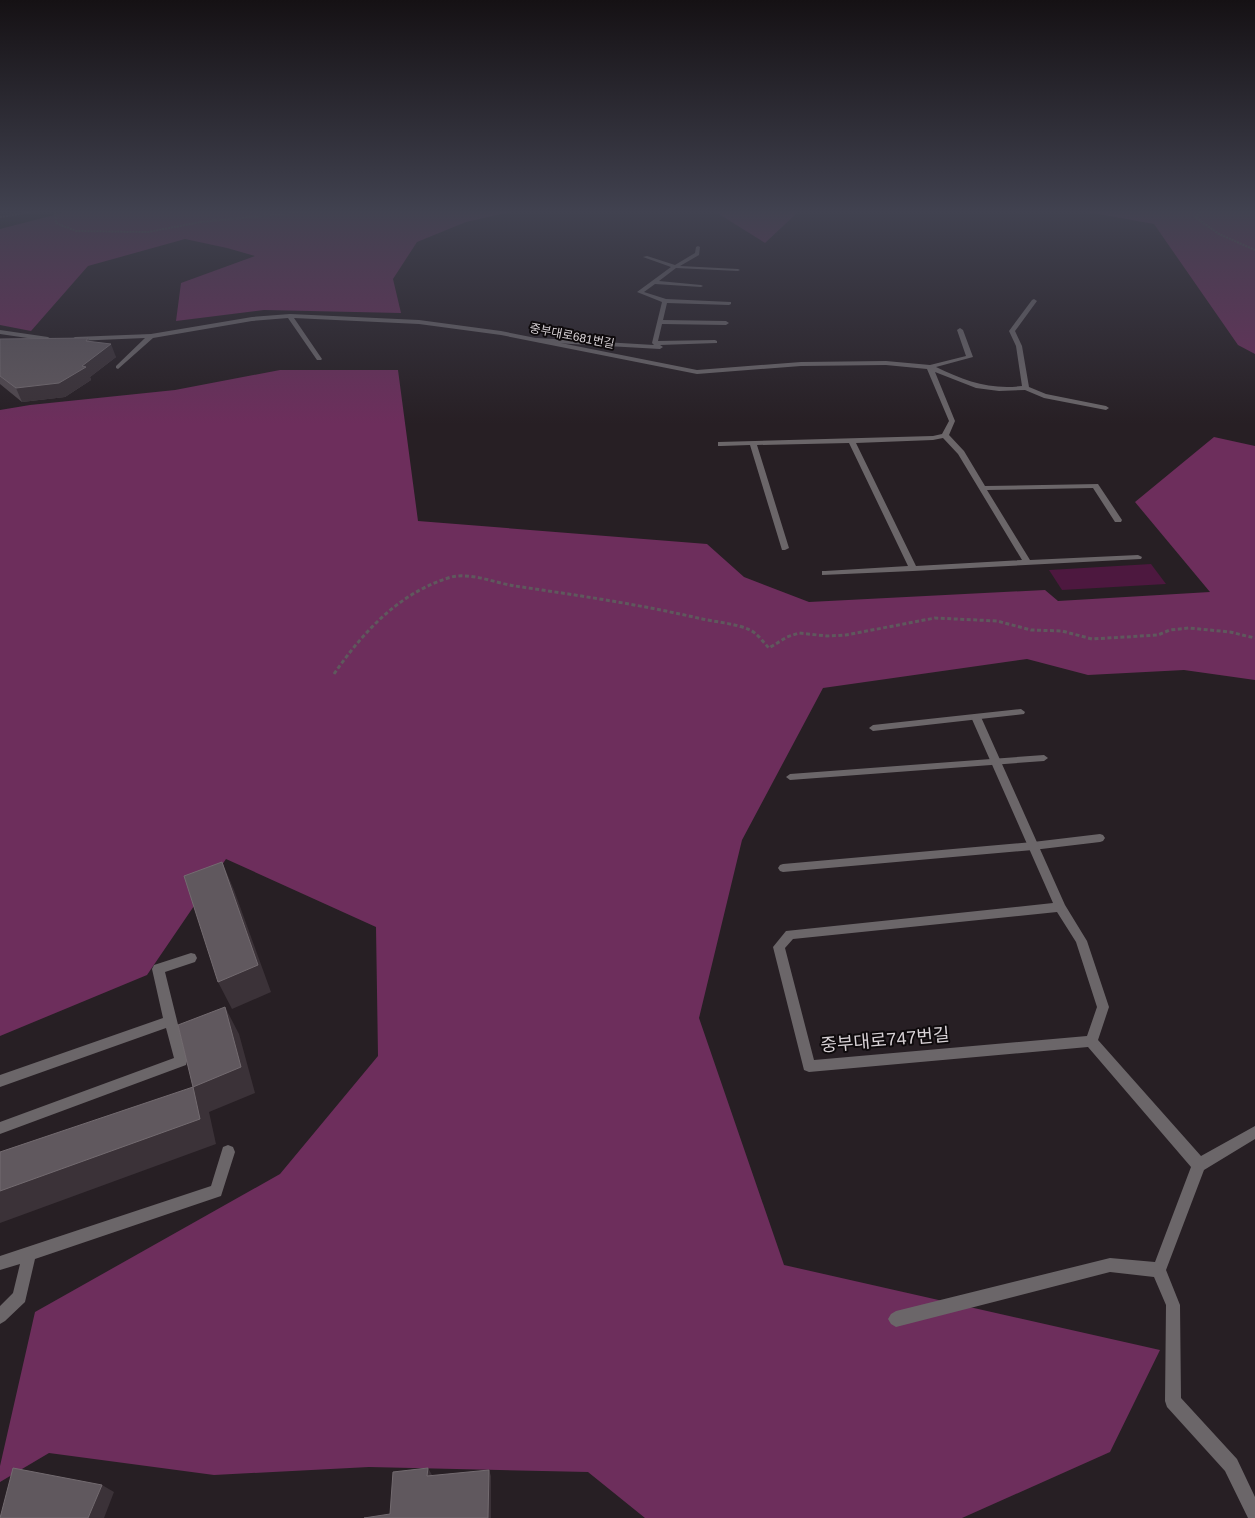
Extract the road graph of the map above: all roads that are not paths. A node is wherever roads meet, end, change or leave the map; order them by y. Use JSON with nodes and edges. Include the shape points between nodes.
{"nodes":[{"id":1,"x":653,"y":282,"type":"joint"},
{"id":2,"x":701,"y":286,"type":"dead end"},
{"id":3,"x":665,"y":301,"type":"junction"},
{"id":4,"x":1034,"y":301,"type":"dead end"},
{"id":5,"x":729,"y":303,"type":"dead end"},
{"id":6,"x":290,"y":316,"type":"junction"},
{"id":7,"x":659,"y":322,"type":"junction"},
{"id":8,"x":726,"y":323,"type":"dead end"},
{"id":9,"x":960,"y":330,"type":"dead end"},
{"id":10,"x":0,"y":332,"type":"edge"},
{"id":11,"x":151,"y":336,"type":"junction"},
{"id":12,"x":64,"y":339,"type":"edge"},
{"id":13,"x":54,"y":340,"type":"edge"},
{"id":14,"x":537,"y":340,"type":"junction"},
{"id":15,"x":715,"y":342,"type":"dead end"},
{"id":16,"x":655,"y":343,"type":"junction"},
{"id":17,"x":319,"y":359,"type":"dead end"},
{"id":18,"x":118,"y":367,"type":"dead end"},
{"id":19,"x":930,"y":367,"type":"junction"},
{"id":20,"x":1026,"y":388,"type":"junction"},
{"id":21,"x":1106,"y":408,"type":"dead end"},
{"id":22,"x":945,"y":435,"type":"junction"},
{"id":23,"x":851,"y":441,"type":"junction"},
{"id":24,"x":753,"y":443,"type":"junction"},
{"id":25,"x":721,"y":444,"type":"dead end"},
{"id":26,"x":983,"y":488,"type":"junction"},
{"id":27,"x":1118,"y":520,"type":"dead end"},
{"id":28,"x":785,"y":548,"type":"dead end"},
{"id":29,"x":1138,"y":557,"type":"dead end"},
{"id":30,"x":1028,"y":563,"type":"junction"},
{"id":31,"x":913,"y":569,"type":"junction"},
{"id":32,"x":825,"y":573,"type":"dead end"},
{"id":33,"x":1021,"y":712,"type":"dead end"},
{"id":34,"x":976,"y":717,"type":"junction"},
{"id":35,"x":872,"y":728,"type":"dead end"},
{"id":36,"x":1044,"y":758,"type":"dead end"},
{"id":37,"x":995,"y":761,"type":"junction"},
{"id":38,"x":790,"y":777,"type":"dead end"},
{"id":39,"x":1100,"y":838,"type":"dead end"},
{"id":40,"x":1033,"y":846,"type":"junction"},
{"id":41,"x":784,"y":868,"type":"dead end"},
{"id":42,"x":1060,"y":907,"type":"junction"},
{"id":43,"x":191,"y":958,"type":"dead end"},
{"id":44,"x":170,"y":1021,"type":"junction"},
{"id":45,"x":1091,"y":1041,"type":"junction"},
{"id":46,"x":0,"y":1081,"type":"edge"},
{"id":47,"x":0,"y":1128,"type":"edge"},
{"id":48,"x":1255,"y":1132,"type":"edge"},
{"id":49,"x":228,"y":1152,"type":"dead end"},
{"id":50,"x":1199,"y":1166,"type":"junction"},
{"id":51,"x":29,"y":1254,"type":"junction"},
{"id":52,"x":0,"y":1264,"type":"edge"},
{"id":53,"x":1159,"y":1270,"type":"junction"},
{"id":54,"x":0,"y":1316,"type":"edge"},
{"id":55,"x":896,"y":1319,"type":"dead end"},
{"id":56,"x":1255,"y":1515,"type":"edge"}],
"edges":[{"from":1,"to":2,"type":"lane"},
{"from":1,"to":3,"type":"lane","via":[[640,292]]},
{"from":3,"to":5,"type":"lane"},
{"from":3,"to":7,"type":"lane"},
{"from":4,"to":20,"type":"street","via":[[1012,331],[1020,346]]},
{"from":6,"to":11,"type":"street","name":"중부대로681번길"},
{"from":6,"to":14,"type":"street","name":"중부대로681번길","via":[[419,322]]},
{"from":6,"to":17,"type":"street"},
{"from":7,"to":8,"type":"lane"},
{"from":7,"to":16,"type":"lane"},
{"from":9,"to":19,"type":"street","via":[[970,357]]},
{"from":10,"to":13,"type":"street"},
{"from":11,"to":12,"type":"street","name":"중부대로681번길"},
{"from":11,"to":18,"type":"street"},
{"from":14,"to":16,"type":"lane","via":[[660,347]]},
{"from":14,"to":19,"type":"street","name":"중부대로681번길","via":[[697,372],[801,364],[886,363]]},
{"from":15,"to":16,"type":"lane"},
{"from":19,"to":20,"type":"street","via":[[972,386],[1004,391]]},
{"from":19,"to":22,"type":"street","via":[[952,421]]},
{"from":20,"to":21,"type":"street","via":[[1044,396]]},
{"from":22,"to":23,"type":"street"},
{"from":22,"to":26,"type":"street","via":[[961,453]]},
{"from":23,"to":24,"type":"street"},
{"from":23,"to":31,"type":"street"},
{"from":24,"to":25,"type":"street"},
{"from":24,"to":28,"type":"street"},
{"from":26,"to":27,"type":"street","via":[[1094,486]]},
{"from":26,"to":30,"type":"street"},
{"from":29,"to":30,"type":"street"},
{"from":30,"to":31,"type":"street"},
{"from":31,"to":32,"type":"street"},
{"from":33,"to":34,"type":"lane"},
{"from":34,"to":35,"type":"lane"},
{"from":34,"to":37,"type":"street"},
{"from":36,"to":37,"type":"lane"},
{"from":37,"to":38,"type":"lane"},
{"from":37,"to":40,"type":"street"},
{"from":39,"to":40,"type":"lane"},
{"from":40,"to":41,"type":"lane"},
{"from":40,"to":42,"type":"street"},
{"from":42,"to":45,"type":"street","via":[[1081,941],[1103,1007]]},
{"from":42,"to":45,"type":"street","name":"중부대로747번길","via":[[790,934],[779,947],[809,1066]]},
{"from":43,"to":44,"type":"street","via":[[158,969]]},
{"from":44,"to":46,"type":"street"},
{"from":44,"to":47,"type":"street","via":[[181,1061]]},
{"from":45,"to":50,"type":"street"},
{"from":48,"to":50,"type":"street"},
{"from":49,"to":51,"type":"street","via":[[216,1191]]},
{"from":50,"to":53,"type":"street"},
{"from":51,"to":52,"type":"street"},
{"from":51,"to":54,"type":"street","via":[[20,1297]]},
{"from":53,"to":55,"type":"street","via":[[1110,1265]]},
{"from":53,"to":56,"type":"street","via":[[1173,1305],[1173,1401],[1231,1465]]}]}
